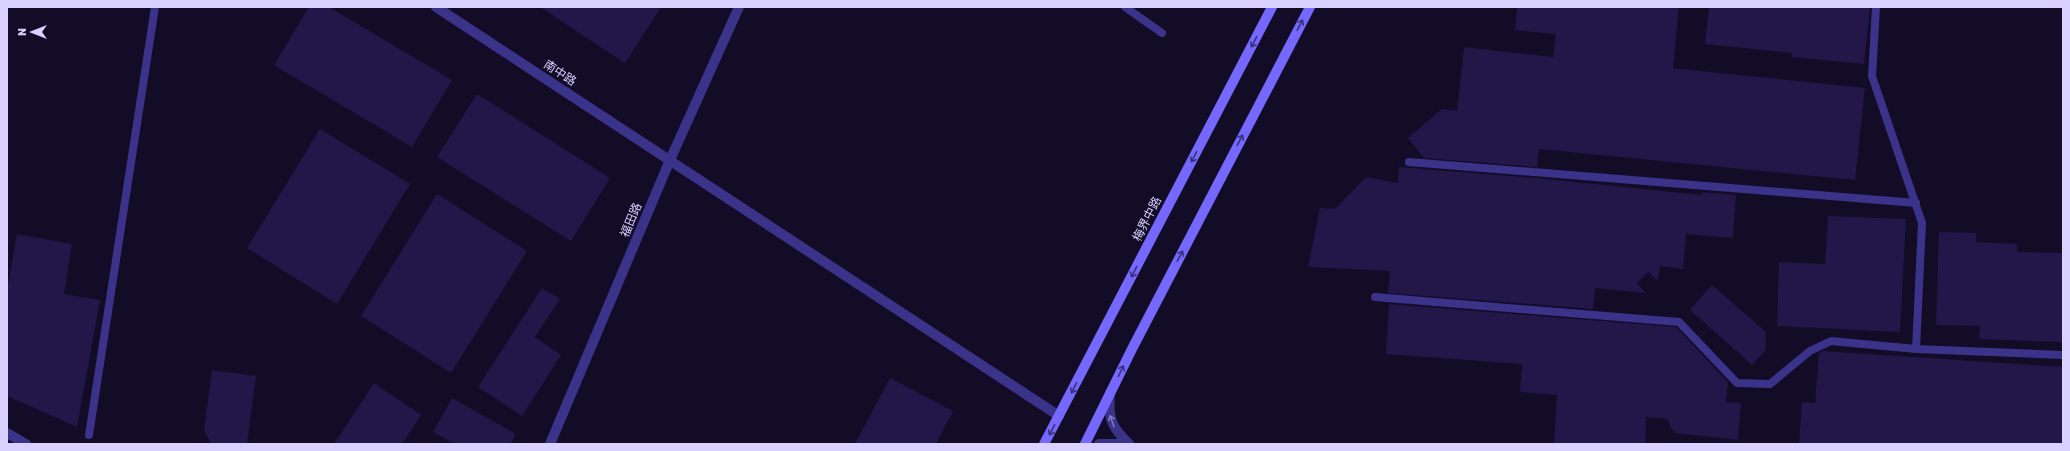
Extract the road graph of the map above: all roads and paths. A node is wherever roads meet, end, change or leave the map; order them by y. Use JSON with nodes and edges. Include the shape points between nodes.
{"nodes":[{"id":1,"x":155,"y":7,"type":"edge"},
{"id":2,"x":436,"y":7,"type":"edge"},
{"id":3,"x":739,"y":7,"type":"edge"},
{"id":4,"x":1125,"y":7,"type":"edge"},
{"id":5,"x":1272,"y":7,"type":"edge"},
{"id":6,"x":1310,"y":7,"type":"edge"},
{"id":7,"x":1876,"y":7,"type":"edge"},
{"id":8,"x":1162,"y":33,"type":"dead end"},
{"id":9,"x":670,"y":160,"type":"junction"},
{"id":10,"x":1409,"y":162,"type":"dead end"},
{"id":11,"x":1916,"y":203,"type":"junction"},
{"id":12,"x":1375,"y":297,"type":"dead end"},
{"id":13,"x":1916,"y":349,"type":"junction"},
{"id":14,"x":2063,"y":355,"type":"edge"},
{"id":15,"x":1111,"y":392,"type":"junction"},
{"id":16,"x":1059,"y":416,"type":"junction"},
{"id":17,"x":7,"y":433,"type":"edge"},
{"id":18,"x":89,"y":435,"type":"dead end"},
{"id":19,"x":26,"y":444,"type":"edge"},
{"id":20,"x":550,"y":444,"type":"edge"},
{"id":21,"x":1044,"y":444,"type":"edge"},
{"id":22,"x":1085,"y":444,"type":"edge"},
{"id":23,"x":1099,"y":444,"type":"edge"},
{"id":24,"x":1123,"y":444,"type":"edge"},
{"id":25,"x":1129,"y":444,"type":"edge"}],
"edges":[{"from":1,"to":18,"type":"lane"},
{"from":2,"to":9,"type":"street","name":"南中路"},
{"from":3,"to":9,"type":"street","name":"福田路"},
{"from":4,"to":8,"type":"lane"},
{"from":5,"to":16,"type":"main road","name":"梅界中路","one_way":true},
{"from":15,"to":6,"type":"main road","one_way":true},
{"from":7,"to":11,"type":"lane","via":[[1872,76]]},
{"from":9,"to":16,"type":"street","name":"南中路"},
{"from":9,"to":20,"type":"street","name":"福田路"},
{"from":10,"to":11,"type":"lane"},
{"from":11,"to":13,"type":"lane","via":[[1922,223]]},
{"from":12,"to":13,"type":"lane","via":[[1679,322],[1737,383],[1770,384],[1810,351],[1831,341]]},
{"from":13,"to":14,"type":"lane"},
{"from":15,"to":22,"type":"main road"},
{"from":25,"to":15,"type":"street","one_way":true,"via":[[1111,424]]},
{"from":16,"to":21,"type":"main road","name":"梅界中路","one_way":true},
{"from":17,"to":19,"type":"street"},
{"from":23,"to":24,"type":"street"}]}
